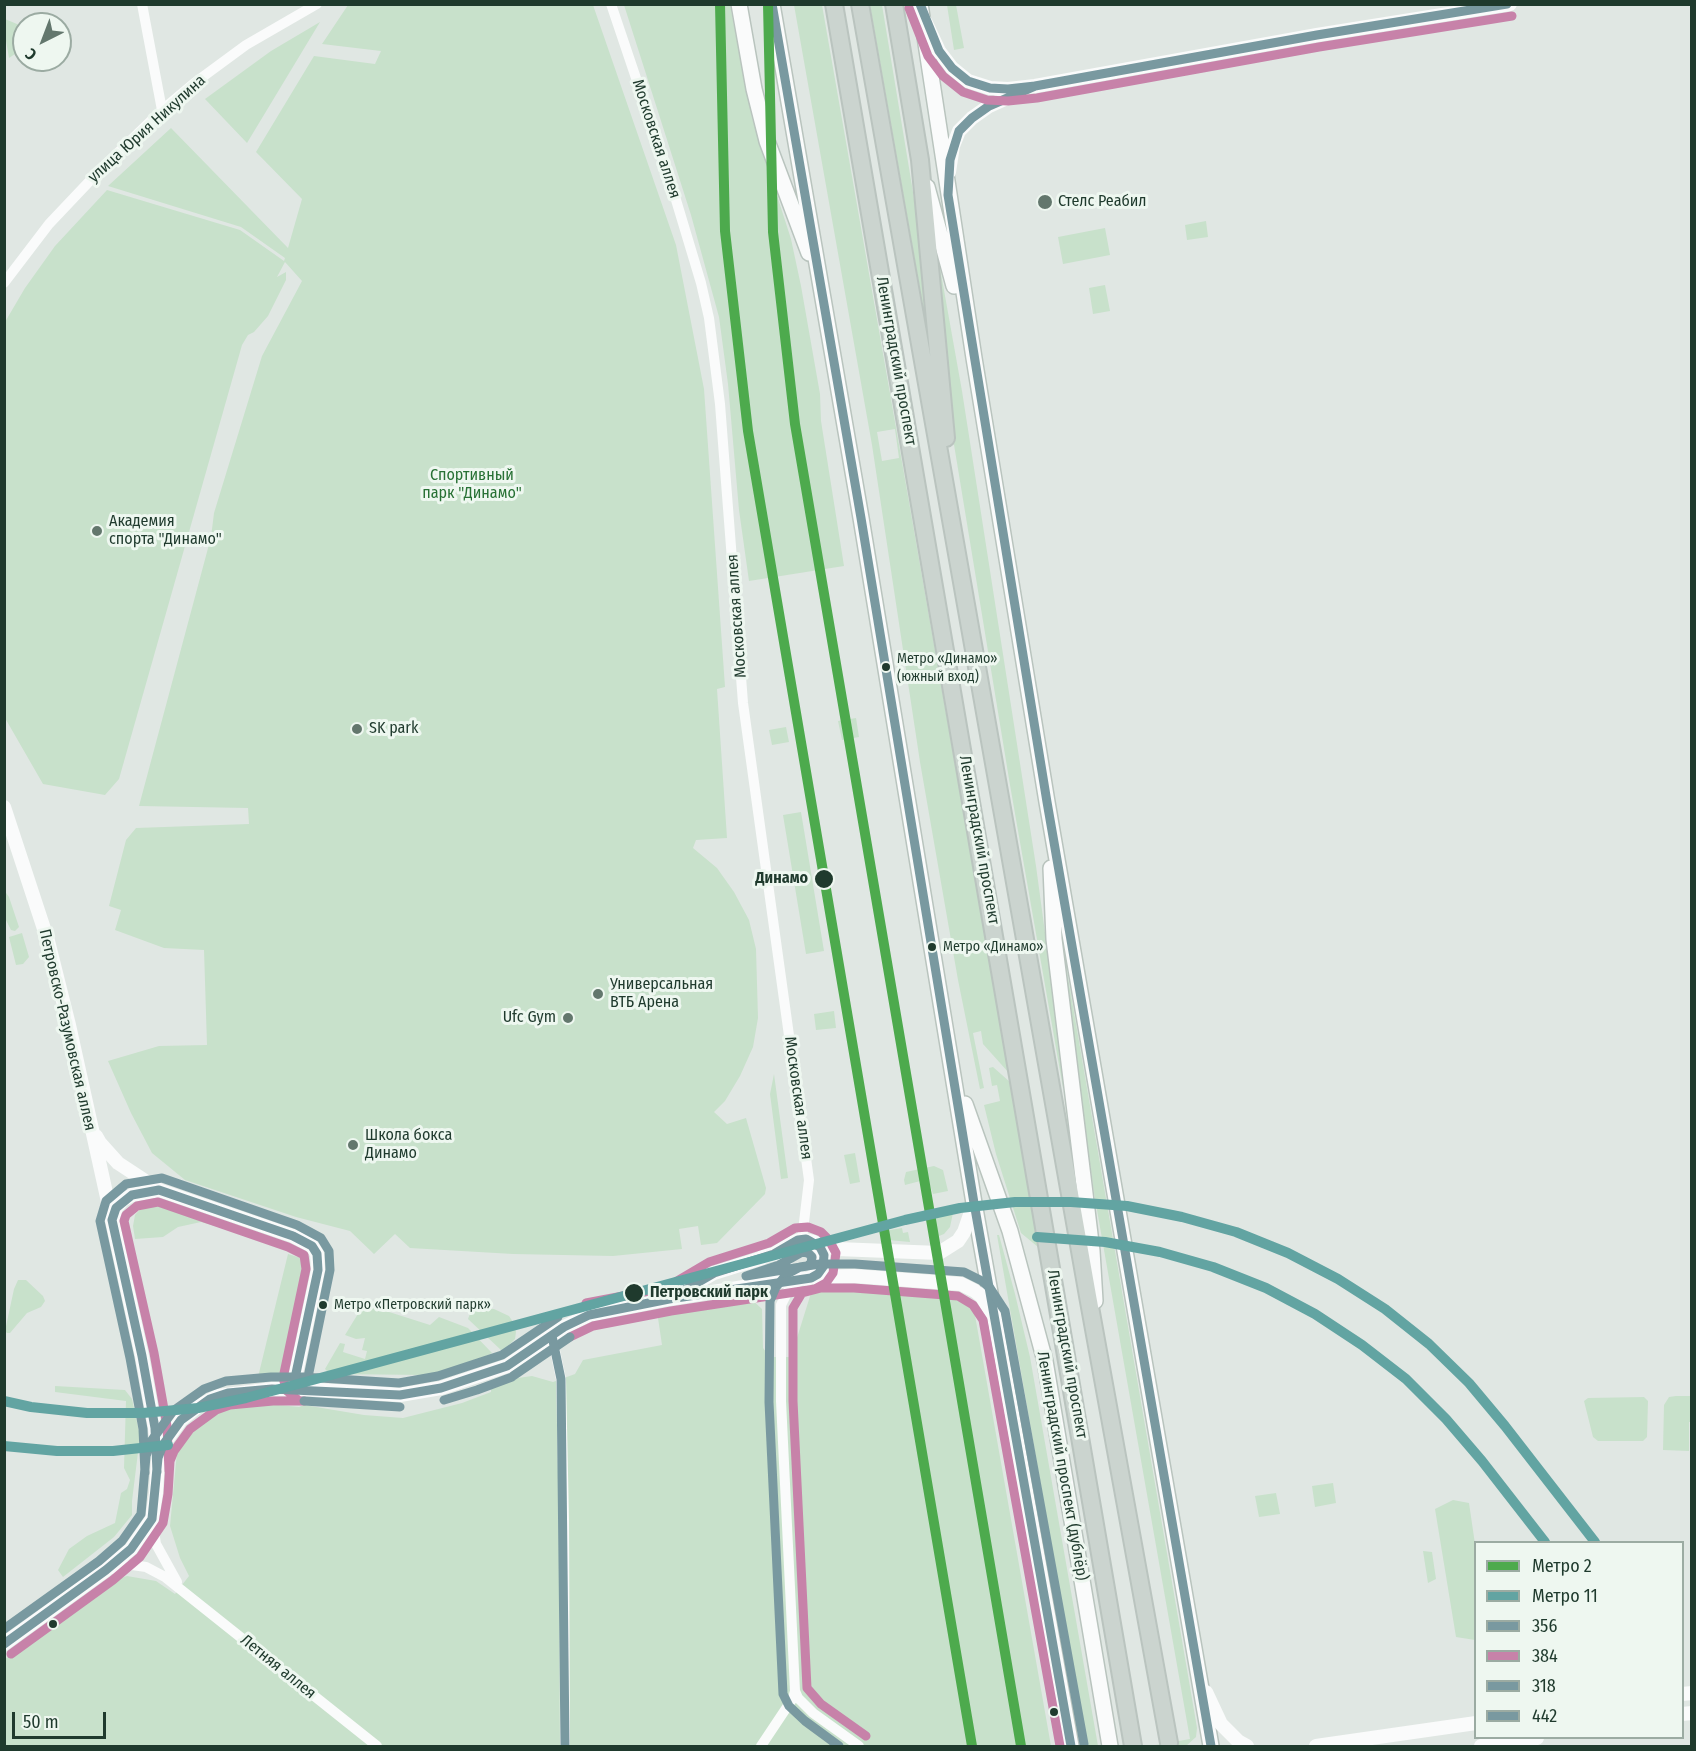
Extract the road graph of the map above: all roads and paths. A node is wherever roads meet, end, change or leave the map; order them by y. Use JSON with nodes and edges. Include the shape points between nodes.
{"nodes":[{"id":1,"x":142,"y":4,"type":"edge"},
{"id":2,"x":317,"y":4,"type":"edge"},
{"id":3,"x":611,"y":4,"type":"edge"},
{"id":4,"x":739,"y":4,"type":"edge"},
{"id":5,"x":772,"y":4,"type":"edge"},
{"id":6,"x":834,"y":4,"type":"edge"},
{"id":7,"x":860,"y":4,"type":"edge"},
{"id":8,"x":894,"y":4,"type":"edge"},
{"id":9,"x":1510,"y":4,"type":"edge"},
{"id":10,"x":921,"y":8,"type":"edge"},
{"id":11,"x":1035,"y":86,"type":"junction"},
{"id":12,"x":162,"y":110,"type":"junction"},
{"id":13,"x":920,"y":160,"type":"junction"},
{"id":14,"x":948,"y":195,"type":"junction"},
{"id":15,"x":4,"y":284,"type":"edge"},
{"id":16,"x":823,"y":292,"type":"junction"},
{"id":17,"x":974,"y":358,"type":"junction"},
{"id":18,"x":950,"y":517,"type":"junction"},
{"id":19,"x":1047,"y":802,"type":"junction"},
{"id":20,"x":4,"y":807,"type":"edge"},
{"id":21,"x":953,"y":1070,"type":"junction"},
{"id":22,"x":90,"y":1126,"type":"junction"},
{"id":23,"x":159,"y":1190,"type":"junction"},
{"id":24,"x":974,"y":1203,"type":"junction"},
{"id":25,"x":112,"y":1220,"type":"junction"},
{"id":26,"x":797,"y":1242,"type":"junction"},
{"id":27,"x":818,"y":1244,"type":"junction"},
{"id":28,"x":805,"y":1278,"type":"junction"},
{"id":29,"x":669,"y":1299,"type":"junction"},
{"id":30,"x":994,"y":1316,"type":"junction"},
{"id":31,"x":552,"y":1336,"type":"junction"},
{"id":32,"x":1097,"y":1349,"type":"junction"},
{"id":33,"x":296,"y":1368,"type":"junction"},
{"id":34,"x":272,"y":1389,"type":"junction"},
{"id":35,"x":304,"y":1389,"type":"junction"},
{"id":36,"x":158,"y":1458,"type":"junction"},
{"id":37,"x":152,"y":1519,"type":"junction"},
{"id":38,"x":106,"y":1570,"type":"junction"},
{"id":39,"x":180,"y":1588,"type":"junction"},
{"id":40,"x":4,"y":1644,"type":"edge"},
{"id":41,"x":1199,"y":1669,"type":"junction"},
{"id":42,"x":795,"y":1691,"type":"junction"},
{"id":43,"x":1474,"y":1723,"type":"edge"},
{"id":44,"x":1525,"y":1739,"type":"edge"},
{"id":45,"x":1207,"y":1742,"type":"edge"},
{"id":46,"x":1169,"y":1743,"type":"dead end"},
{"id":47,"x":376,"y":1746,"type":"edge"},
{"id":48,"x":565,"y":1746,"type":"edge"},
{"id":49,"x":761,"y":1746,"type":"edge"},
{"id":50,"x":859,"y":1746,"type":"edge"},
{"id":51,"x":1071,"y":1746,"type":"edge"},
{"id":52,"x":1110,"y":1746,"type":"edge"},
{"id":53,"x":1133,"y":1746,"type":"edge"},
{"id":54,"x":1247,"y":1746,"type":"edge"},
{"id":55,"x":1316,"y":1746,"type":"edge"},
{"id":56,"x":1481,"y":1746,"type":"edge"}],
"edges":[{"from":1,"to":12,"type":"street"},
{"from":2,"to":12,"type":"street","name":"улица Юрия Никулина","via":[[246,45]]},
{"from":3,"to":26,"type":"street","name":"Московская аллея","via":[[667,170],[709,318],[720,404],[743,703],[809,1180]]},
{"from":4,"to":16,"type":"main road","via":[[767,141]]},
{"from":5,"to":16,"type":"main road"},
{"from":6,"to":53,"type":"main road","name":"Ленинградский проспект"},
{"from":7,"to":18,"type":"main road","name":"Ленинградский проспект"},
{"from":8,"to":13,"type":"main road"},
{"from":9,"to":11,"type":"street"},
{"from":10,"to":11,"type":"street","via":[[939,51],[968,81],[990,88]]},
{"from":10,"to":14,"type":"main road"},
{"from":11,"to":14,"type":"street","via":[[989,106],[959,131],[950,160]]},
{"from":12,"to":15,"type":"street","name":"улица Юрия Никулина","via":[[49,224]]},
{"from":13,"to":17,"type":"main road"},
{"from":13,"to":18,"type":"main road","via":[[949,461]]},
{"from":14,"to":17,"type":"main road"},
{"from":16,"to":21,"type":"main road"},
{"from":17,"to":19,"type":"main road"},
{"from":18,"to":32,"type":"main road","name":"Ленинградский проспект"},
{"from":19,"to":32,"type":"main road","via":[[1054,939],[1092,1251]]},
{"from":19,"to":41,"type":"main road"},
{"from":20,"to":22,"type":"street","name":"Петровско-Разумовская аллея","via":[[56,970]]},
{"from":21,"to":24,"type":"main road"},
{"from":21,"to":52,"type":"main road","name":"Ленинградский проспект (дублёр)","via":[[1010,1231],[1045,1361]]},
{"from":22,"to":23,"type":"street","via":[[118,1163]]},
{"from":22,"to":25,"type":"street","name":"Петровско-Разумовская аллея"},
{"from":23,"to":25,"type":"street","via":[[123,1200]]},
{"from":23,"to":33,"type":"street","via":[[312,1246],[318,1261]]},
{"from":24,"to":27,"type":"street","via":[[964,1232],[939,1253],[846,1250]]},
{"from":24,"to":30,"type":"main road"},
{"from":25,"to":36,"type":"street","name":"Петровско-Разумовская аллея","via":[[142,1356]]},
{"from":26,"to":27,"type":"street","via":[[810,1240]]},
{"from":26,"to":28,"type":"street","via":[[785,1255],[785,1263],[791,1274]]},
{"from":26,"to":29,"type":"street","via":[[714,1273]]},
{"from":27,"to":28,"type":"street","via":[[824,1255],[821,1271]]},
{"from":28,"to":29,"type":"street"},
{"from":28,"to":30,"type":"street","via":[[854,1276],[961,1284],[982,1297]]},
{"from":28,"to":42,"type":"street","via":[[790,1287],[781,1305],[781,1401]]},
{"from":29,"to":31,"type":"street","via":[[589,1315]]},
{"from":30,"to":51,"type":"main road"},
{"from":31,"to":35,"type":"street","via":[[507,1366],[441,1388],[400,1395]]},
{"from":31,"to":48,"type":"street","via":[[561,1380]]},
{"from":32,"to":46,"type":"main road","name":"Ленинградский проспект"},
{"from":33,"to":34,"type":"street"},
{"from":33,"to":35,"type":"street","via":[[297,1384]]},
{"from":34,"to":35,"type":"street"},
{"from":34,"to":36,"type":"street","via":[[228,1393],[197,1407],[171,1433]]},
{"from":36,"to":37,"type":"street"},
{"from":37,"to":38,"type":"street","via":[[130,1549]]},
{"from":37,"to":39,"type":"street","name":"Летняя аллея","via":[[156,1544]]},
{"from":38,"to":39,"type":"street","name":"Летняя аллея","via":[[132,1565],[146,1567]]},
{"from":38,"to":40,"type":"street"},
{"from":39,"to":47,"type":"street","name":"Летняя аллея"},
{"from":41,"to":45,"type":"main road"},
{"from":41,"to":54,"type":"street","via":[[1214,1712],[1230,1733]]},
{"from":42,"to":49,"type":"street"},
{"from":42,"to":50,"type":"street","via":[[813,1713]]},
{"from":43,"to":55,"type":"street"},
{"from":44,"to":56,"type":"street"}]}
